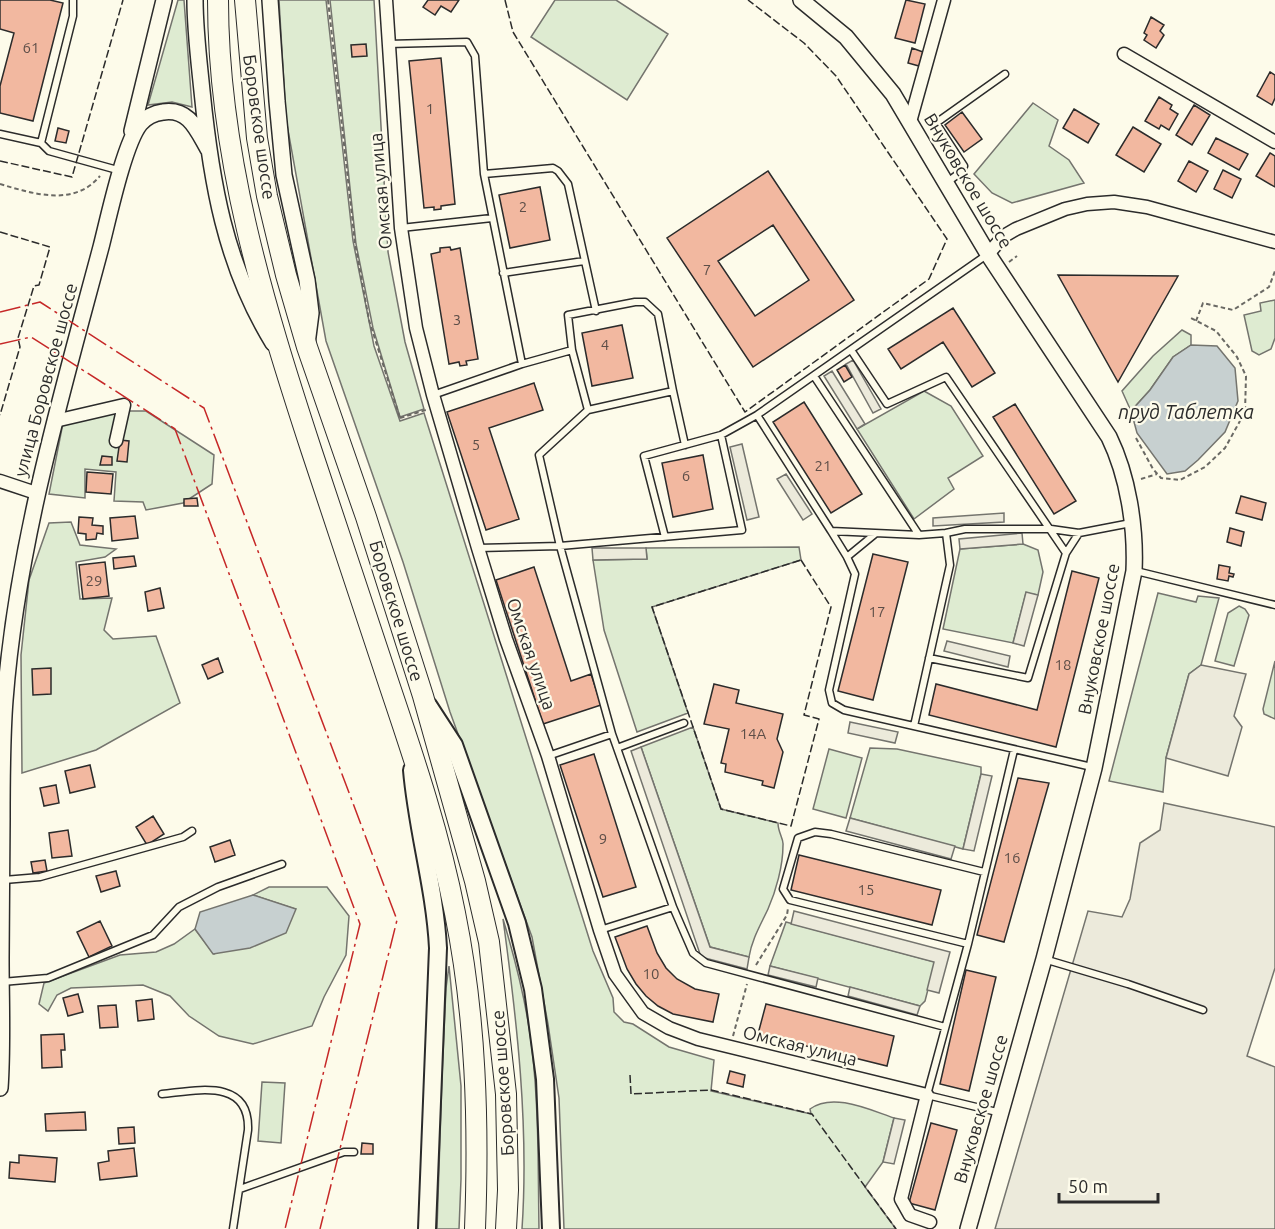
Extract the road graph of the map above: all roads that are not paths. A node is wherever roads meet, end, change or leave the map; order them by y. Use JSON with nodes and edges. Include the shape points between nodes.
{"nodes":[{"id":1,"x":73,"y":0,"type":"edge"},
{"id":2,"x":164,"y":0,"type":"edge"},
{"id":3,"x":195,"y":0,"type":"edge"},
{"id":4,"x":218,"y":0,"type":"edge"},
{"id":5,"x":245,"y":0,"type":"edge"},
{"id":6,"x":270,"y":0,"type":"edge"},
{"id":7,"x":386,"y":0,"type":"edge"},
{"id":8,"x":801,"y":0,"type":"edge"},
{"id":9,"x":944,"y":0,"type":"edge"},
{"id":10,"x":387,"y":44,"type":"junction"},
{"id":11,"x":1124,"y":54,"type":"dead end"},
{"id":12,"x":1005,"y":74,"type":"dead end"},
{"id":13,"x":910,"y":122,"type":"junction"},
{"id":14,"x":0,"y":134,"type":"edge"},
{"id":15,"x":1275,"y":142,"type":"edge"},
{"id":16,"x":41,"y":143,"type":"junction"},
{"id":17,"x":208,"y":149,"type":"junction"},
{"id":18,"x":127,"y":153,"type":"junction"},
{"id":19,"x":115,"y":169,"type":"junction"},
{"id":20,"x":484,"y":174,"type":"junction"},
{"id":21,"x":946,"y":183,"type":"junction"},
{"id":22,"x":492,"y":218,"type":"junction"},
{"id":23,"x":401,"y":228,"type":"junction"},
{"id":24,"x":1275,"y":242,"type":"edge"},
{"id":25,"x":988,"y":254,"type":"junction"},
{"id":26,"x":584,"y":261,"type":"junction"},
{"id":27,"x":504,"y":273,"type":"junction"},
{"id":28,"x":596,"y":311,"type":"junction"},
{"id":29,"x":307,"y":347,"type":"junction"},
{"id":30,"x":572,"y":350,"type":"junction"},
{"id":31,"x":850,"y":350,"type":"junction"},
{"id":32,"x":281,"y":356,"type":"junction"},
{"id":33,"x":522,"y":364,"type":"junction"},
{"id":34,"x":814,"y":376,"type":"junction"},
{"id":35,"x":673,"y":391,"type":"junction"},
{"id":36,"x":433,"y":395,"type":"junction"},
{"id":37,"x":588,"y":410,"type":"junction"},
{"id":38,"x":757,"y":415,"type":"junction"},
{"id":39,"x":55,"y":421,"type":"junction"},
{"id":40,"x":721,"y":435,"type":"junction"},
{"id":41,"x":116,"y":441,"type":"dead end"},
{"id":42,"x":684,"y":444,"type":"junction"},
{"id":43,"x":0,"y":481,"type":"edge"},
{"id":44,"x":36,"y":493,"type":"junction"},
{"id":45,"x":1131,"y":523,"type":"junction"},
{"id":46,"x":1051,"y":529,"type":"junction"},
{"id":47,"x":831,"y":531,"type":"junction"},
{"id":48,"x":946,"y":533,"type":"junction"},
{"id":49,"x":1079,"y":533,"type":"junction"},
{"id":50,"x":875,"y":534,"type":"junction"},
{"id":51,"x":919,"y":535,"type":"junction"},
{"id":52,"x":665,"y":537,"type":"junction"},
{"id":53,"x":560,"y":546,"type":"junction"},
{"id":54,"x":478,"y":548,"type":"junction"},
{"id":55,"x":1066,"y":553,"type":"junction"},
{"id":56,"x":847,"y":557,"type":"junction"},
{"id":57,"x":1134,"y":571,"type":"junction"},
{"id":58,"x":1275,"y":605,"type":"edge"},
{"id":59,"x":929,"y":658,"type":"junction"},
{"id":60,"x":423,"y":696,"type":"junction"},
{"id":61,"x":684,"y":723,"type":"dead end"},
{"id":62,"x":914,"y":726,"type":"junction"},
{"id":63,"x":612,"y":734,"type":"junction"},
{"id":64,"x":617,"y":748,"type":"junction"},
{"id":65,"x":1014,"y":750,"type":"junction"},
{"id":66,"x":412,"y":751,"type":"junction"},
{"id":67,"x":548,"y":756,"type":"junction"},
{"id":68,"x":1094,"y":768,"type":"junction"},
{"id":69,"x":192,"y":831,"type":"dead end"},
{"id":70,"x":282,"y":864,"type":"dead end"},
{"id":71,"x":984,"y":872,"type":"junction"},
{"id":72,"x":1,"y":880,"type":"edge"},
{"id":73,"x":673,"y":907,"type":"junction"},
{"id":74,"x":600,"y":930,"type":"junction"},
{"id":75,"x":968,"y":944,"type":"junction"},
{"id":76,"x":1044,"y":959,"type":"junction"},
{"id":77,"x":1,"y":982,"type":"edge"},
{"id":78,"x":1203,"y":1010,"type":"dead end"},
{"id":79,"x":945,"y":1027,"type":"junction"},
{"id":80,"x":0,"y":1088,"type":"edge"},
{"id":81,"x":162,"y":1094,"type":"dead end"},
{"id":82,"x":927,"y":1095,"type":"junction"},
{"id":83,"x":1001,"y":1113,"type":"junction"},
{"id":84,"x":354,"y":1152,"type":"dead end"},
{"id":85,"x":240,"y":1189,"type":"junction"},
{"id":86,"x":930,"y":1222,"type":"dead end"},
{"id":87,"x":233,"y":1229,"type":"edge"},
{"id":88,"x":427,"y":1229,"type":"edge"},
{"id":89,"x":475,"y":1229,"type":"edge"},
{"id":90,"x":506,"y":1229,"type":"edge"},
{"id":91,"x":551,"y":1229,"type":"edge"},
{"id":92,"x":968,"y":1229,"type":"edge"}],
"edges":[{"from":1,"to":16,"type":"lane","via":[[73,16]]},
{"from":2,"to":18,"type":"street"},
{"from":3,"to":17,"type":"street"},
{"from":4,"to":32,"type":"main road","name":"Боровское шоссе","via":[[232,163]]},
{"from":5,"to":29,"type":"main road","name":"Боровское шоссе","via":[[254,121],[263,178]]},
{"from":6,"to":29,"type":"street","via":[[284,175],[311,313]]},
{"from":7,"to":10,"type":"street","name":"Омская улица"},
{"from":8,"to":13,"type":"street","name":"Внуковское шоссе","via":[[856,48]]},
{"from":9,"to":13,"type":"street"},
{"from":10,"to":20,"type":"lane","via":[[467,42],[475,56]]},
{"from":10,"to":23,"type":"street","name":"Омская улица"},
{"from":11,"to":15,"type":"street"},
{"from":12,"to":21,"type":"lane","via":[[936,123],[964,166]]},
{"from":13,"to":21,"type":"street","name":"Внуковское шоссе"},
{"from":14,"to":16,"type":"lane"},
{"from":16,"to":19,"type":"lane","via":[[49,150]]},
{"from":17,"to":18,"type":"street","via":[[186,115],[164,111],[141,123]]},
{"from":17,"to":32,"type":"street","via":[[214,190],[230,248],[255,313]]},
{"from":18,"to":19,"type":"street","name":"улица Боровское шоссе"},
{"from":19,"to":39,"type":"street","name":"улица Боровское шоссе"},
{"from":20,"to":22,"type":"lane"},
{"from":20,"to":26,"type":"lane","via":[[553,168],[558,171],[568,184]]},
{"from":21,"to":25,"type":"street","name":"Внуковское шоссе"},
{"from":22,"to":23,"type":"lane"},
{"from":22,"to":27,"type":"lane"},
{"from":23,"to":36,"type":"street","name":"Омская улица","via":[[416,328]]},
{"from":24,"to":25,"type":"street","via":[[1147,207],[1114,202],[1065,209],[1016,229]]},
{"from":25,"to":31,"type":"lane"},
{"from":25,"to":45,"type":"street","name":"Внуковское шоссе","via":[[1109,437],[1122,473]]},
{"from":26,"to":27,"type":"lane"},
{"from":26,"to":28,"type":"lane"},
{"from":27,"to":33,"type":"lane"},
{"from":28,"to":30,"type":"lane","via":[[568,315]]},
{"from":28,"to":35,"type":"lane","via":[[645,302],[658,314]]},
{"from":29,"to":60,"type":"main road","name":"Боровское шоссе"},
{"from":30,"to":33,"type":"lane"},
{"from":30,"to":37,"type":"lane"},
{"from":31,"to":34,"type":"lane"},
{"from":31,"to":46,"type":"lane","via":[[887,404],[946,377]]},
{"from":32,"to":66,"type":"main road","name":"Боровское шоссе"},
{"from":33,"to":36,"type":"lane"},
{"from":34,"to":38,"type":"lane"},
{"from":34,"to":51,"type":"lane"},
{"from":35,"to":37,"type":"lane"},
{"from":35,"to":42,"type":"lane"},
{"from":36,"to":54,"type":"street","name":"Омская улица"},
{"from":37,"to":53,"type":"lane","via":[[539,455]]},
{"from":38,"to":40,"type":"lane"},
{"from":38,"to":47,"type":"lane"},
{"from":39,"to":41,"type":"street","via":[[124,405]]},
{"from":39,"to":44,"type":"street","name":"улица Боровское шоссе"},
{"from":40,"to":42,"type":"lane"},
{"from":40,"to":52,"type":"lane","via":[[742,530]]},
{"from":42,"to":52,"type":"lane","via":[[644,456]]},
{"from":43,"to":44,"type":"street"},
{"from":44,"to":72,"type":"street","name":"улица Боровское шоссе","via":[[11,632],[3,735]]},
{"from":45,"to":49,"type":"lane"},
{"from":45,"to":57,"type":"street","name":"Внуковское шоссе"},
{"from":46,"to":48,"type":"lane","via":[[965,529]]},
{"from":46,"to":49,"type":"lane"},
{"from":46,"to":55,"type":"lane"},
{"from":47,"to":50,"type":"lane"},
{"from":47,"to":56,"type":"lane"},
{"from":48,"to":51,"type":"lane"},
{"from":48,"to":59,"type":"lane","via":[[950,565]]},
{"from":49,"to":55,"type":"lane"},
{"from":50,"to":51,"type":"lane"},
{"from":50,"to":56,"type":"lane"},
{"from":52,"to":53,"type":"lane"},
{"from":53,"to":54,"type":"lane"},
{"from":53,"to":63,"type":"lane"},
{"from":54,"to":67,"type":"street","name":"Омская улица"},
{"from":55,"to":59,"type":"lane","via":[[1028,678]]},
{"from":56,"to":62,"type":"lane","via":[[855,574],[829,690],[832,703],[844,711]]},
{"from":57,"to":58,"type":"lane"},
{"from":57,"to":68,"type":"street","name":"Внуковское шоссе"},
{"from":59,"to":62,"type":"lane"},
{"from":60,"to":90,"type":"main road","name":"Боровское шоссе","via":[[476,881],[491,951],[506,1094]]},
{"from":60,"to":91,"type":"main road","via":[[454,745],[517,923],[533,989],[545,1078]]},
{"from":61,"to":64,"type":"lane"},
{"from":62,"to":65,"type":"lane"},
{"from":63,"to":64,"type":"lane"},
{"from":63,"to":67,"type":"lane"},
{"from":64,"to":73,"type":"lane"},
{"from":65,"to":68,"type":"lane"},
{"from":65,"to":71,"type":"lane"},
{"from":66,"to":88,"type":"main road","via":[[415,805],[430,874],[437,942]]},
{"from":66,"to":89,"type":"main road","name":"Боровское шоссе","via":[[455,912],[469,1007],[478,1150]]},
{"from":67,"to":74,"type":"street","name":"Омская улица"},
{"from":68,"to":76,"type":"street","name":"Внуковское шоссе"},
{"from":69,"to":72,"type":"lane","via":[[183,837],[40,877]]},
{"from":70,"to":77,"type":"lane","via":[[218,887],[179,907],[153,934],[131,944],[48,978]]},
{"from":71,"to":75,"type":"lane"},
{"from":71,"to":75,"type":"lane","via":[[815,832],[798,838],[783,889],[790,900]]},
{"from":72,"to":77,"type":"street","name":"улица Боровское шоссе"},
{"from":73,"to":74,"type":"lane"},
{"from":73,"to":79,"type":"lane","via":[[693,953],[706,963]]},
{"from":74,"to":82,"type":"street","name":"Омская улица","via":[[615,974],[631,998],[643,1013],[669,1028],[709,1042]]},
{"from":75,"to":79,"type":"lane"},
{"from":76,"to":78,"type":"lane"},
{"from":76,"to":83,"type":"street","name":"Внуковское шоссе"},
{"from":77,"to":80,"type":"street","name":"улица Боровское шоссе"},
{"from":79,"to":82,"type":"lane"},
{"from":81,"to":85,"type":"lane","via":[[221,1090],[241,1102],[249,1121]]},
{"from":82,"to":83,"type":"lane"},
{"from":82,"to":86,"type":"street","via":[[901,1199],[910,1215]]},
{"from":83,"to":92,"type":"street","name":"Внуковское шоссе"},
{"from":84,"to":85,"type":"lane","via":[[344,1152]]},
{"from":85,"to":87,"type":"lane"}]}
